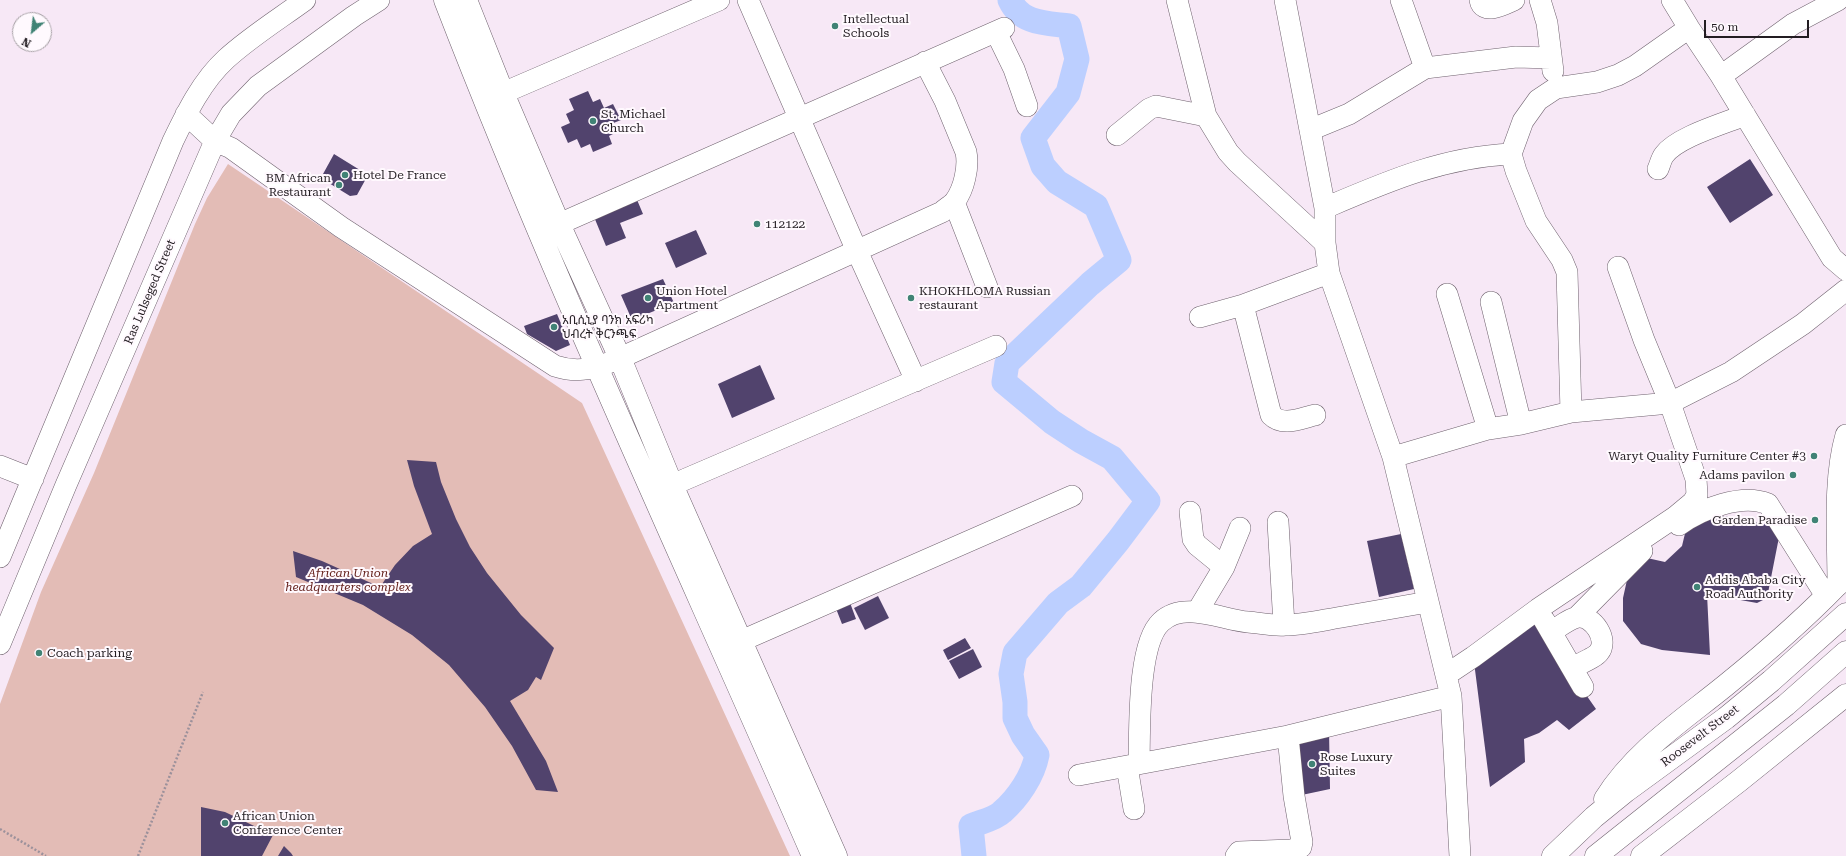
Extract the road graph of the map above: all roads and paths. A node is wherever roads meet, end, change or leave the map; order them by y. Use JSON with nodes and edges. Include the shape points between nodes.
{"nodes":[{"id":1,"x":305,"y":0,"type":"edge"},
{"id":2,"x":379,"y":0,"type":"edge"},
{"id":3,"x":445,"y":0,"type":"edge"},
{"id":4,"x":466,"y":0,"type":"edge"},
{"id":5,"x":719,"y":0,"type":"edge"},
{"id":6,"x":748,"y":0,"type":"edge"},
{"id":7,"x":1177,"y":0,"type":"edge"},
{"id":8,"x":1285,"y":0,"type":"edge"},
{"id":9,"x":1401,"y":0,"type":"edge"},
{"id":10,"x":1480,"y":0,"type":"edge"},
{"id":11,"x":1514,"y":0,"type":"edge"},
{"id":12,"x":1540,"y":0,"type":"edge"},
{"id":13,"x":1672,"y":0,"type":"edge"},
{"id":14,"x":1838,"y":0,"type":"edge"},
{"id":15,"x":1689,"y":28,"type":"junction"},
{"id":16,"x":1551,"y":58,"type":"junction"},
{"id":17,"x":926,"y":62,"type":"junction"},
{"id":18,"x":1425,"y":68,"type":"junction"},
{"id":19,"x":1721,"y":76,"type":"junction"},
{"id":20,"x":1556,"y":88,"type":"junction"},
{"id":21,"x":503,"y":93,"type":"junction"},
{"id":22,"x":1027,"y":106,"type":"dead end"},
{"id":23,"x":186,"y":114,"type":"junction"},
{"id":24,"x":1745,"y":115,"type":"junction"},
{"id":25,"x":1206,"y":116,"type":"junction"},
{"id":26,"x":800,"y":119,"type":"junction"},
{"id":27,"x":1310,"y":130,"type":"junction"},
{"id":28,"x":1117,"y":135,"type":"dead end"},
{"id":29,"x":215,"y":141,"type":"junction"},
{"id":30,"x":1511,"y":154,"type":"junction"},
{"id":31,"x":1658,"y":169,"type":"dead end"},
{"id":32,"x":954,"y":202,"type":"junction"},
{"id":33,"x":1325,"y":208,"type":"junction"},
{"id":34,"x":559,"y":224,"type":"junction"},
{"id":35,"x":1325,"y":243,"type":"junction"},
{"id":36,"x":857,"y":251,"type":"junction"},
{"id":37,"x":1618,"y":267,"type":"dead end"},
{"id":38,"x":1846,"y":270,"type":"edge"},
{"id":39,"x":1329,"y":273,"type":"junction"},
{"id":40,"x":987,"y":287,"type":"dead end"},
{"id":41,"x":1846,"y":290,"type":"edge"},
{"id":42,"x":1447,"y":294,"type":"dead end"},
{"id":43,"x":1491,"y":302,"type":"dead end"},
{"id":44,"x":1243,"y":304,"type":"junction"},
{"id":45,"x":1200,"y":317,"type":"dead end"},
{"id":46,"x":996,"y":346,"type":"dead end"},
{"id":47,"x":620,"y":358,"type":"junction"},
{"id":48,"x":597,"y":368,"type":"junction"},
{"id":49,"x":916,"y":381,"type":"junction"},
{"id":50,"x":1670,"y":403,"type":"junction"},
{"id":51,"x":1571,"y":412,"type":"junction"},
{"id":52,"x":1315,"y":415,"type":"dead end"},
{"id":53,"x":1521,"y":424,"type":"junction"},
{"id":54,"x":1488,"y":429,"type":"junction"},
{"id":55,"x":1846,"y":435,"type":"edge"},
{"id":56,"x":1393,"y":457,"type":"junction"},
{"id":57,"x":0,"y":466,"type":"edge"},
{"id":58,"x":33,"y":479,"type":"junction"},
{"id":59,"x":672,"y":485,"type":"junction"},
{"id":60,"x":1072,"y":496,"type":"dead end"},
{"id":61,"x":1190,"y":512,"type":"dead end"},
{"id":62,"x":1278,"y":522,"type":"dead end"},
{"id":63,"x":1240,"y":528,"type":"dead end"},
{"id":64,"x":0,"y":557,"type":"edge"},
{"id":65,"x":1224,"y":567,"type":"junction"},
{"id":66,"x":1837,"y":586,"type":"edge"},
{"id":67,"x":1428,"y":602,"type":"junction"},
{"id":68,"x":1538,"y":609,"type":"junction"},
{"id":69,"x":1197,"y":612,"type":"junction"},
{"id":70,"x":1846,"y":614,"type":"edge"},
{"id":71,"x":1576,"y":616,"type":"junction"},
{"id":72,"x":1284,"y":625,"type":"junction"},
{"id":73,"x":730,"y":632,"type":"junction"},
{"id":74,"x":1551,"y":632,"type":"junction"},
{"id":75,"x":0,"y":644,"type":"edge"},
{"id":76,"x":1846,"y":652,"type":"edge"},
{"id":77,"x":1572,"y":668,"type":"junction"},
{"id":78,"x":1446,"y":675,"type":"junction"},
{"id":79,"x":1583,"y":687,"type":"dead end"},
{"id":80,"x":203,"y":692,"type":"dead end"},
{"id":81,"x":1846,"y":694,"type":"edge"},
{"id":82,"x":1451,"y":696,"type":"junction"},
{"id":83,"x":1288,"y":736,"type":"junction"},
{"id":84,"x":1133,"y":765,"type":"junction"},
{"id":85,"x":1079,"y":775,"type":"dead end"},
{"id":86,"x":1134,"y":809,"type":"dead end"},
{"id":87,"x":1594,"y":817,"type":"junction"},
{"id":88,"x":0,"y":829,"type":"edge"},
{"id":89,"x":1648,"y":854,"type":"edge"},
{"id":90,"x":46,"y":856,"type":"edge"},
{"id":91,"x":138,"y":856,"type":"edge"},
{"id":92,"x":813,"y":856,"type":"edge"},
{"id":93,"x":836,"y":856,"type":"edge"},
{"id":94,"x":1236,"y":856,"type":"edge"},
{"id":95,"x":1460,"y":856,"type":"edge"},
{"id":96,"x":1553,"y":856,"type":"edge"},
{"id":97,"x":1596,"y":856,"type":"edge"}],
"edges":[{"from":1,"to":23,"type":"street","via":[[226,60],[201,89]]},
{"from":2,"to":29,"type":"street","name":"Ras Lulseged Street","via":[[258,86],[231,114]]},
{"from":3,"to":48,"type":"main road"},
{"from":4,"to":21,"type":"main road"},
{"from":5,"to":21,"type":"street"},
{"from":6,"to":26,"type":"street"},
{"from":7,"to":25,"type":"street"},
{"from":8,"to":27,"type":"street"},
{"from":9,"to":18,"type":"street"},
{"from":10,"to":11,"type":"street","via":[[1485,8]]},
{"from":12,"to":16,"type":"street","via":[[1547,23]]},
{"from":13,"to":15,"type":"street"},
{"from":14,"to":19,"type":"street","via":[[1793,24]]},
{"from":15,"to":19,"type":"street"},
{"from":15,"to":20,"type":"street","via":[[1618,75],[1597,82]]},
{"from":16,"to":18,"type":"street","via":[[1516,57]]},
{"from":16,"to":20,"type":"street"},
{"from":17,"to":22,"type":"street","via":[[1000,30]]},
{"from":17,"to":26,"type":"street"},
{"from":17,"to":32,"type":"street","via":[[966,152],[963,184]]},
{"from":18,"to":27,"type":"street","via":[[1349,114]]},
{"from":19,"to":24,"type":"street"},
{"from":20,"to":30,"type":"street","via":[[1538,100],[1530,110],[1523,121]]},
{"from":21,"to":34,"type":"main road"},
{"from":23,"to":29,"type":"street"},
{"from":23,"to":58,"type":"street"},
{"from":24,"to":31,"type":"street","via":[[1684,139],[1669,149]]},
{"from":24,"to":38,"type":"street","via":[[1832,258]]},
{"from":25,"to":28,"type":"street","via":[[1156,106]]},
{"from":25,"to":35,"type":"street","via":[[1237,162]]},
{"from":26,"to":34,"type":"street"},
{"from":26,"to":36,"type":"street"},
{"from":27,"to":33,"type":"street"},
{"from":29,"to":48,"type":"street","via":[[231,148],[341,227],[555,366],[579,371]]},
{"from":29,"to":75,"type":"street","name":"Ras Lulseged Street"},
{"from":30,"to":33,"type":"street","via":[[1458,160],[1406,174]]},
{"from":30,"to":51,"type":"street","via":[[1536,221],[1567,272]]},
{"from":32,"to":36,"type":"street","via":[[942,212]]},
{"from":32,"to":40,"type":"street"},
{"from":33,"to":35,"type":"street"},
{"from":34,"to":47,"type":"main road"},
{"from":35,"to":39,"type":"street"},
{"from":36,"to":47,"type":"street"},
{"from":36,"to":49,"type":"street"},
{"from":37,"to":50,"type":"street"},
{"from":39,"to":44,"type":"street"},
{"from":39,"to":56,"type":"street"},
{"from":41,"to":50,"type":"street","via":[[1803,324],[1731,372]]},
{"from":42,"to":54,"type":"street"},
{"from":43,"to":53,"type":"street"},
{"from":44,"to":45,"type":"street"},
{"from":44,"to":52,"type":"street","via":[[1271,415],[1282,422]]},
{"from":46,"to":49,"type":"street"},
{"from":47,"to":48,"type":"street"},
{"from":47,"to":59,"type":"main road"},
{"from":48,"to":73,"type":"main road"},
{"from":49,"to":59,"type":"street"},
{"from":50,"to":51,"type":"street"},
{"from":50,"to":68,"type":"street","via":[[1696,479],[1697,494],[1693,502],[1675,517]]},
{"from":51,"to":53,"type":"street"},
{"from":53,"to":54,"type":"street"},
{"from":54,"to":56,"type":"street"},
{"from":55,"to":66,"type":"street","via":[[1838,488]]},
{"from":56,"to":67,"type":"street"},
{"from":57,"to":58,"type":"street"},
{"from":58,"to":64,"type":"street"},
{"from":59,"to":73,"type":"main road"},
{"from":60,"to":73,"type":"street"},
{"from":61,"to":65,"type":"street","via":[[1192,539]]},
{"from":62,"to":72,"type":"street"},
{"from":63,"to":65,"type":"street"},
{"from":65,"to":69,"type":"street"},
{"from":66,"to":71,"type":"street","via":[[1768,504],[1755,500],[1740,500],[1687,519],[1637,555]]},
{"from":66,"to":87,"type":"main road","via":[[1756,660],[1646,750],[1616,782]]},
{"from":67,"to":72,"type":"street"},
{"from":67,"to":78,"type":"street"},
{"from":68,"to":74,"type":"street"},
{"from":68,"to":78,"type":"street"},
{"from":69,"to":72,"type":"street","via":[[1239,621]]},
{"from":69,"to":84,"type":"street","via":[[1168,616],[1160,623],[1147,647],[1143,662]]},
{"from":70,"to":87,"type":"main road","name":"Roosevelt Street","via":[[1771,681]]},
{"from":71,"to":74,"type":"street"},
{"from":71,"to":77,"type":"street","via":[[1590,620],[1602,637],[1602,646],[1599,653]]},
{"from":73,"to":92,"type":"main road"},
{"from":73,"to":93,"type":"main road"},
{"from":74,"to":77,"type":"street"},
{"from":76,"to":97,"type":"main road","via":[[1786,705]]},
{"from":77,"to":79,"type":"street"},
{"from":78,"to":82,"type":"street"},
{"from":80,"to":91,"type":"path"},
{"from":81,"to":89,"type":"main road"},
{"from":82,"to":83,"type":"street"},
{"from":82,"to":95,"type":"street"},
{"from":83,"to":84,"type":"street"},
{"from":83,"to":94,"type":"street","via":[[1301,847],[1291,850],[1239,852]]},
{"from":84,"to":85,"type":"street"},
{"from":84,"to":86,"type":"street"},
{"from":87,"to":96,"type":"main road","name":"Roosevelt Street"},
{"from":88,"to":90,"type":"path"}]}
